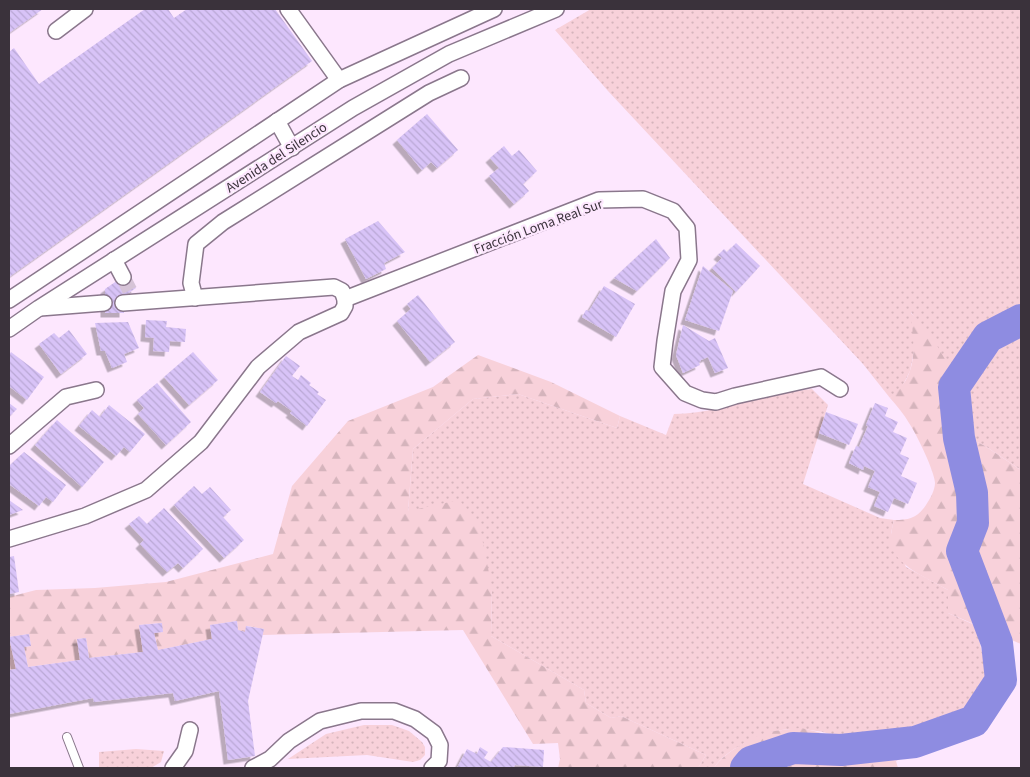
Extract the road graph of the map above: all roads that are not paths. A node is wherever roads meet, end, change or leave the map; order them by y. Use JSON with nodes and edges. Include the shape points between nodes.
{"nodes":[{"id":1,"x":85,"y":9,"type":"edge"},
{"id":2,"x":288,"y":9,"type":"edge"},
{"id":3,"x":494,"y":9,"type":"edge"},
{"id":4,"x":556,"y":9,"type":"edge"},
{"id":5,"x":56,"y":31,"type":"dead end"},
{"id":6,"x":461,"y":78,"type":"dead end"},
{"id":7,"x":338,"y":80,"type":"junction"},
{"id":8,"x":276,"y":120,"type":"junction"},
{"id":9,"x":292,"y":148,"type":"junction"},
{"id":10,"x":114,"y":260,"type":"junction"},
{"id":11,"x":123,"y":277,"type":"tunnel mouth"},
{"id":12,"x":195,"y":298,"type":"junction"},
{"id":13,"x":130,"y":299,"type":"dead end"},
{"id":14,"x":346,"y":299,"type":"junction"},
{"id":15,"x":9,"y":300,"type":"edge"},
{"id":16,"x":104,"y":304,"type":"dead end"},
{"id":17,"x":39,"y":308,"type":"junction"},
{"id":18,"x":9,"y":329,"type":"edge"},
{"id":19,"x":840,"y":389,"type":"dead end"},
{"id":20,"x":96,"y":390,"type":"dead end"},
{"id":21,"x":9,"y":446,"type":"edge"},
{"id":22,"x":9,"y":539,"type":"edge"},
{"id":23,"x":190,"y":730,"type":"dead end"},
{"id":24,"x":67,"y":737,"type":"dead end"},
{"id":25,"x":79,"y":768,"type":"edge"},
{"id":26,"x":174,"y":768,"type":"edge"},
{"id":27,"x":253,"y":768,"type":"edge"},
{"id":28,"x":432,"y":768,"type":"edge"}],
"edges":[{"from":1,"to":5,"type":"street"},
{"from":2,"to":7,"type":"street"},
{"from":3,"to":7,"type":"street"},
{"from":4,"to":9,"type":"street","name":"Avenida del Silencio","via":[[449,54],[353,108]]},
{"from":6,"to":12,"type":"street","via":[[429,93],[223,222],[196,244],[191,283]]},
{"from":7,"to":8,"type":"street"},
{"from":8,"to":9,"type":"street"},
{"from":8,"to":15,"type":"street"},
{"from":9,"to":10,"type":"street","name":"Avenida del Silencio"},
{"from":10,"to":11,"type":"street"},
{"from":10,"to":17,"type":"street","name":"Avenida del Silencio"},
{"from":12,"to":13,"type":"street"},
{"from":12,"to":14,"type":"street","via":[[334,287],[342,291]]},
{"from":14,"to":19,"type":"street","name":"Fracción Loma Real Sur","via":[[599,200],[643,199],[673,210],[688,228],[689,260],[673,291],[662,367],[685,393],[716,402],[821,377]]},
{"from":14,"to":22,"type":"street","via":[[346,306],[340,314],[299,332],[258,367],[201,442],[146,490],[85,516]]},
{"from":16,"to":17,"type":"street"},
{"from":17,"to":18,"type":"street","name":"Avenida del Silencio"},
{"from":20,"to":21,"type":"street","via":[[66,397]]},
{"from":23,"to":26,"type":"street","via":[[185,751]]},
{"from":24,"to":25,"type":"lane"},
{"from":27,"to":28,"type":"street","via":[[320,721],[361,711],[394,711],[415,719],[434,734],[440,745],[439,762]]}]}
